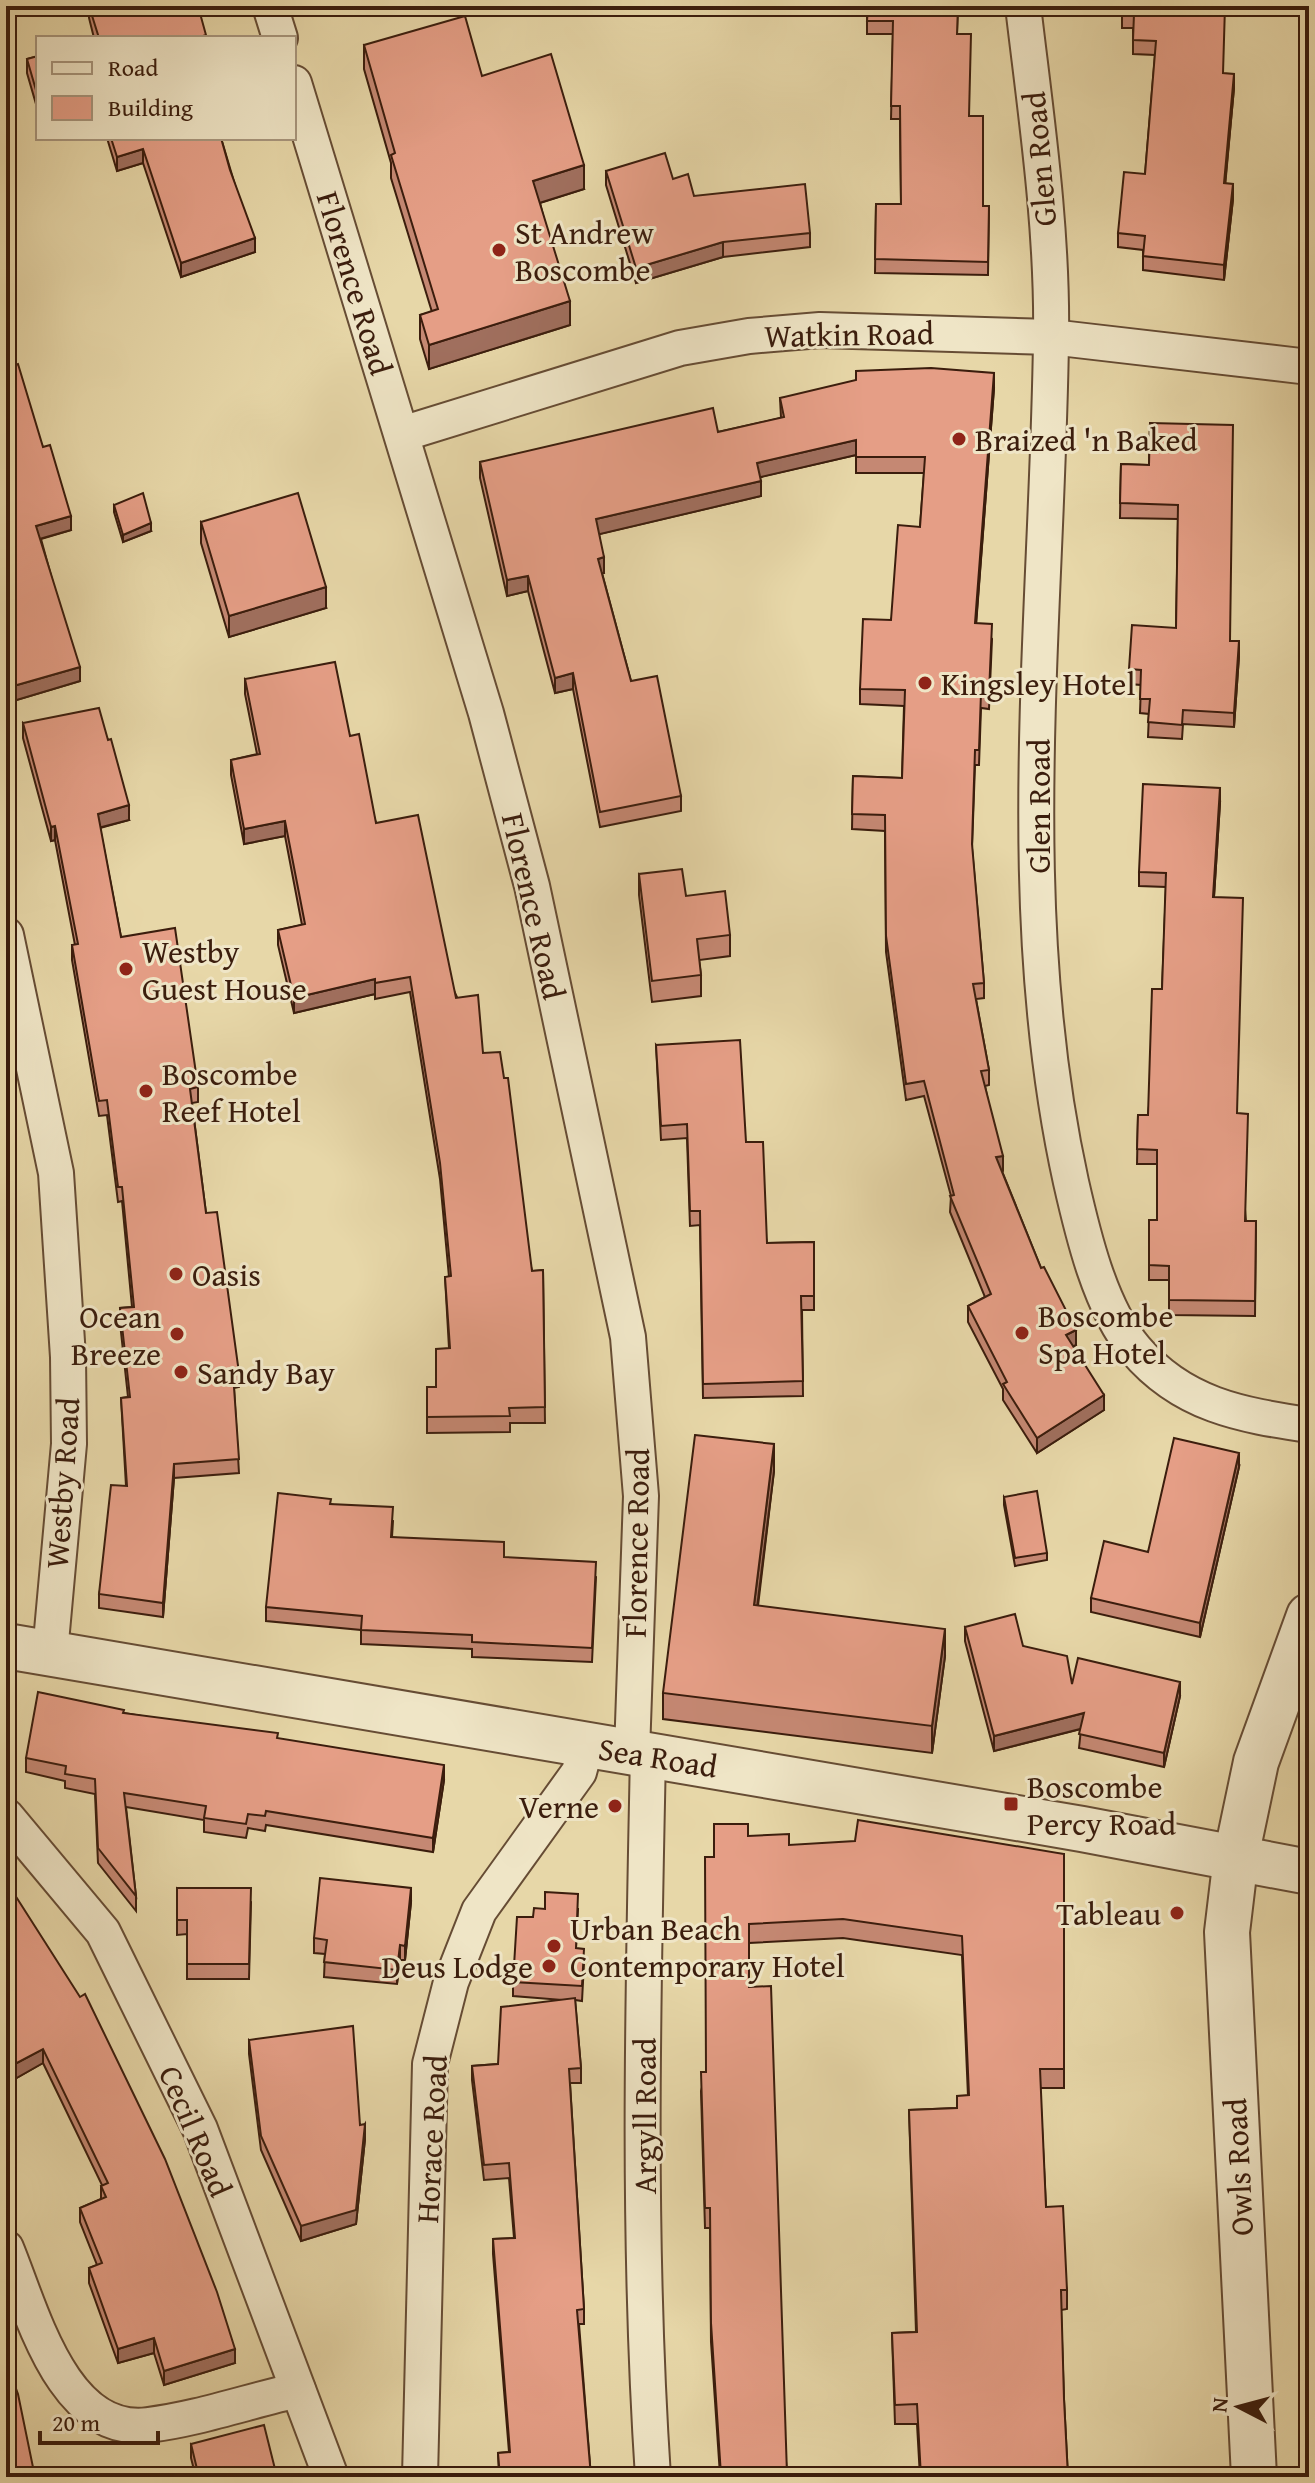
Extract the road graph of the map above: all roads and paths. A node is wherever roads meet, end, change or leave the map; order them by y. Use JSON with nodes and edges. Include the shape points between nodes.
{"nodes":[{"id":1,"x":270,"y":6,"type":"edge"},
{"id":2,"x":1023,"y":6,"type":"edge"},
{"id":3,"x":279,"y":36,"type":"edge"},
{"id":4,"x":296,"y":90,"type":"edge"},
{"id":5,"x":1051,"y":337,"type":"junction"},
{"id":6,"x":1309,"y":367,"type":"edge"},
{"id":7,"x":402,"y":434,"type":"junction"},
{"id":8,"x":6,"y":935,"type":"edge"},
{"id":9,"x":1309,"y":1425,"type":"edge"},
{"id":10,"x":1309,"y":1616,"type":"edge"},
{"id":11,"x":6,"y":1646,"type":"edge"},
{"id":12,"x":50,"y":1653,"type":"junction"},
{"id":13,"x":586,"y":1746,"type":"junction"},
{"id":14,"x":640,"y":1753,"type":"junction"},
{"id":15,"x":6,"y":1816,"type":"edge"},
{"id":16,"x":1236,"y":1857,"type":"junction"},
{"id":17,"x":1309,"y":1872,"type":"edge"},
{"id":18,"x":6,"y":2248,"type":"edge"},
{"id":19,"x":298,"y":2390,"type":"junction"},
{"id":20,"x":331,"y":2477,"type":"edge"},
{"id":21,"x":420,"y":2477,"type":"edge"},
{"id":22,"x":653,"y":2477,"type":"edge"},
{"id":23,"x":1254,"y":2477,"type":"edge"}],
"edges":[{"from":1,"to":3,"type":"street"},
{"from":2,"to":5,"type":"street","name":"Glen Road","via":[[1042,163]]},
{"from":4,"to":7,"type":"street","name":"Florence Road"},
{"from":5,"to":6,"type":"street","name":"Watkin Road"},
{"from":5,"to":7,"type":"street","name":"Watkin Road","via":[[876,329],[749,336],[680,348]]},
{"from":5,"to":9,"type":"street","name":"Glen Road","via":[[1035,786],[1042,984],[1059,1125],[1085,1243],[1134,1348],[1173,1385],[1237,1415]]},
{"from":7,"to":14,"type":"street","name":"Florence Road","via":[[532,886],[628,1337],[641,1496]]},
{"from":8,"to":12,"type":"street","name":"Westby Road","via":[[56,1173],[68,1357],[69,1444]]},
{"from":10,"to":16,"type":"street","name":"Owls Road","via":[[1256,1762]]},
{"from":11,"to":12,"type":"street","name":"Sea Road"},
{"from":12,"to":13,"type":"street","name":"Sea Road"},
{"from":13,"to":14,"type":"street","name":"Sea Road"},
{"from":13,"to":21,"type":"street","name":"Horace Road","via":[[579,1772],[479,1911],[451,1982],[430,2064]]},
{"from":14,"to":16,"type":"street","name":"Sea Road"},
{"from":14,"to":22,"type":"street","name":"Argyll Road","via":[[644,2339]]},
{"from":15,"to":19,"type":"street","name":"Cecil Road","via":[[103,1932],[200,2129]]},
{"from":16,"to":17,"type":"street","name":"Sea Road"},
{"from":16,"to":23,"type":"street","name":"Owls Road","via":[[1227,1932]]},
{"from":18,"to":19,"type":"street","via":[[54,2366],[74,2396],[110,2419],[145,2426]]},
{"from":19,"to":20,"type":"street","name":"Cecil Road"}]}
